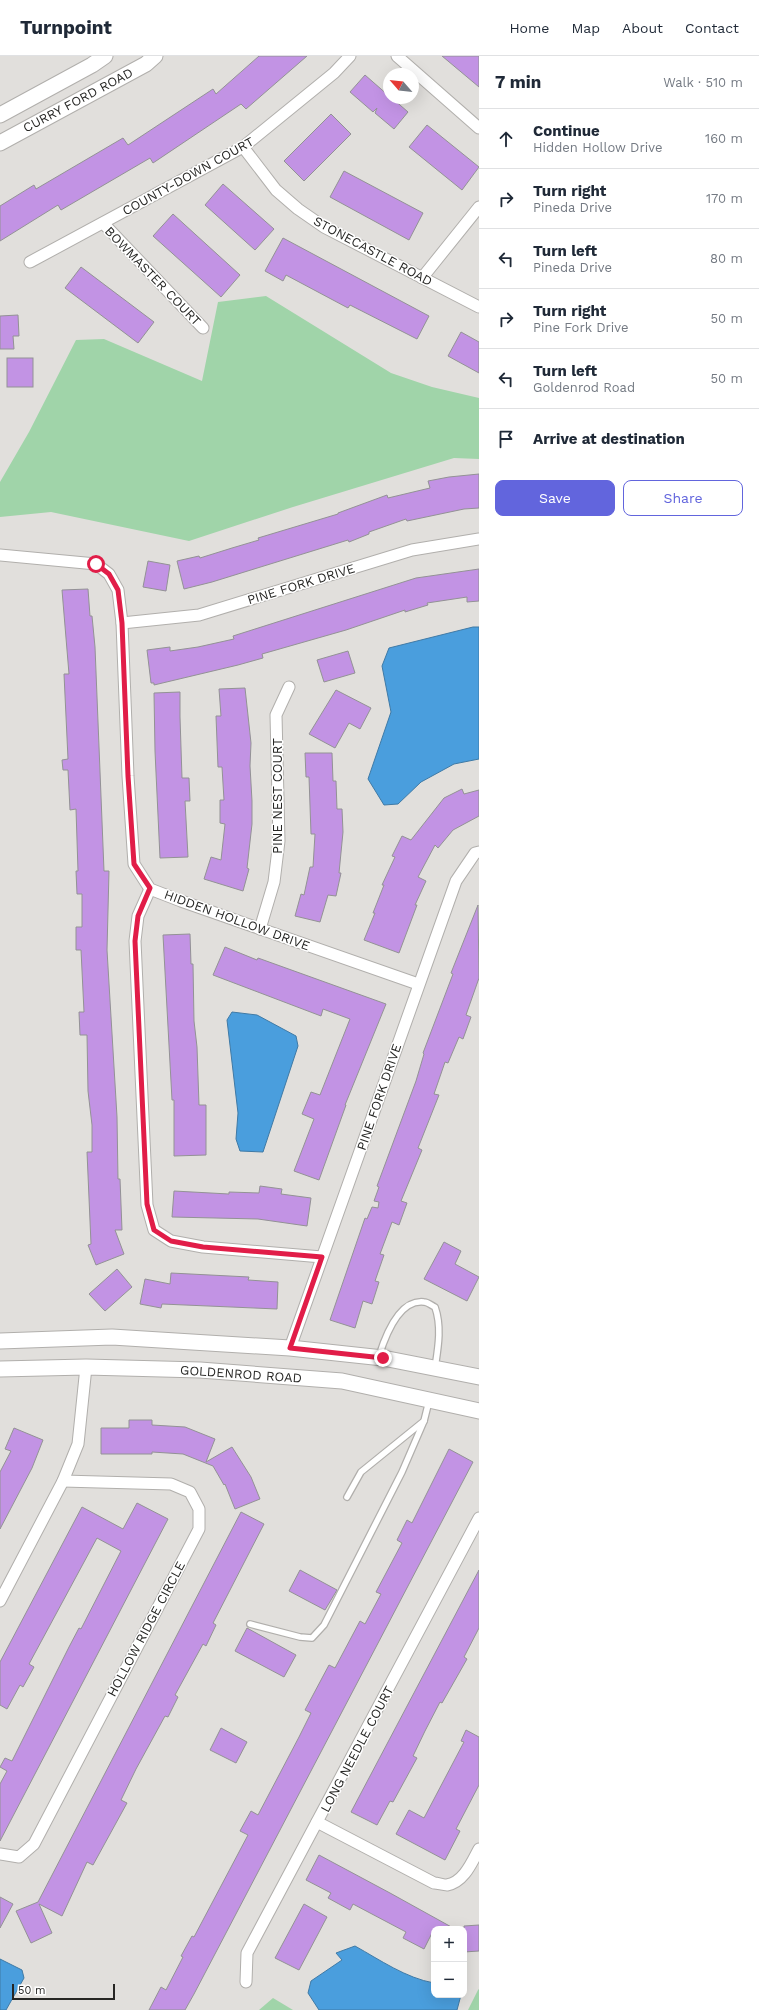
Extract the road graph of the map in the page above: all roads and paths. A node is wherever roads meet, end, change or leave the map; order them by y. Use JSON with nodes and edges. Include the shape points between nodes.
{"nodes":[{"id":1,"x":105,"y":56,"type":"edge"},
{"id":2,"x":155,"y":56,"type":"edge"},
{"id":3,"x":350,"y":56,"type":"edge"},
{"id":4,"x":397,"y":56,"type":"edge"},
{"id":5,"x":0,"y":115,"type":"edge"},
{"id":6,"x":479,"y":128,"type":"edge"},
{"id":7,"x":0,"y":143,"type":"edge"},
{"id":8,"x":243,"y":147,"type":"junction"},
{"id":9,"x":479,"y":207,"type":"edge"},
{"id":10,"x":103,"y":223,"type":"junction"},
{"id":11,"x":30,"y":262,"type":"dead end"},
{"id":12,"x":422,"y":278,"type":"junction"},
{"id":13,"x":479,"y":307,"type":"edge"},
{"id":14,"x":203,"y":328,"type":"dead end"},
{"id":15,"x":479,"y":539,"type":"edge"},
{"id":16,"x":0,"y":555,"type":"edge"},
{"id":17,"x":122,"y":623,"type":"junction"},
{"id":18,"x":289,"y":687,"type":"dead end"},
{"id":19,"x":479,"y":852,"type":"edge"},
{"id":20,"x":150,"y":888,"type":"junction"},
{"id":21,"x":260,"y":929,"type":"junction"},
{"id":22,"x":418,"y":984,"type":"junction"},
{"id":23,"x":322,"y":1257,"type":"junction"},
{"id":24,"x":0,"y":1341,"type":"edge"},
{"id":25,"x":290,"y":1348,"type":"junction"},
{"id":26,"x":378,"y":1358,"type":"junction"},
{"id":27,"x":86,"y":1367,"type":"junction"},
{"id":28,"x":0,"y":1369,"type":"edge"},
{"id":29,"x":435,"y":1369,"type":"junction"},
{"id":30,"x":479,"y":1377,"type":"edge"},
{"id":31,"x":429,"y":1400,"type":"junction"},
{"id":32,"x":479,"y":1411,"type":"edge"},
{"id":33,"x":424,"y":1421,"type":"junction"},
{"id":34,"x":63,"y":1481,"type":"junction"},
{"id":35,"x":346,"y":1497,"type":"dead end"},
{"id":36,"x":479,"y":1518,"type":"edge"},
{"id":37,"x":0,"y":1601,"type":"edge"},
{"id":38,"x":250,"y":1624,"type":"dead end"},
{"id":39,"x":317,"y":1822,"type":"junction"},
{"id":40,"x":479,"y":1849,"type":"edge"},
{"id":41,"x":0,"y":1854,"type":"edge"},
{"id":42,"x":246,"y":1982,"type":"dead end"}],
"edges":[{"from":1,"to":5,"type":"main road","name":"CURRY FORD ROAD"},
{"from":2,"to":7,"type":"main road","name":"CURRY FORD ROAD","via":[[146,64]]},
{"from":3,"to":8,"type":"street","name":"COUNTY-DOWN COURT","via":[[329,78]]},
{"from":4,"to":6,"type":"street"},
{"from":8,"to":10,"type":"street","name":"COUNTY-DOWN COURT"},
{"from":8,"to":12,"type":"street","name":"STONECASTLE ROAD","via":[[276,190],[298,209],[324,227]]},
{"from":9,"to":12,"type":"street"},
{"from":10,"to":11,"type":"street","name":"COUNTY-DOWN COURT"},
{"from":10,"to":14,"type":"street","name":"BOWMASTER COURT"},
{"from":12,"to":13,"type":"street","name":"STONECASTLE ROAD"},
{"from":15,"to":17,"type":"street","name":"PINE FORK DRIVE","via":[[412,550],[199,615]]},
{"from":16,"to":17,"type":"street","name":"HIDDEN HOLLOW DRIVE","via":[[96,564],[109,574],[118,590]]},
{"from":17,"to":20,"type":"street","name":"HIDDEN HOLLOW DRIVE","via":[[134,864]]},
{"from":18,"to":21,"type":"street","name":"PINE NEST COURT","via":[[276,715],[279,841],[274,882]]},
{"from":19,"to":22,"type":"street","name":"PINE FORK DRIVE","via":[[456,881]]},
{"from":20,"to":21,"type":"street","name":"HIDDEN HOLLOW DRIVE"},
{"from":20,"to":23,"type":"street","via":[[138,916],[135,941],[147,1204],[154,1230],[171,1241],[203,1247]]},
{"from":21,"to":22,"type":"street","name":"HIDDEN HOLLOW DRIVE"},
{"from":22,"to":23,"type":"street","name":"PINE FORK DRIVE"},
{"from":23,"to":25,"type":"street","name":"PINE FORK DRIVE"},
{"from":24,"to":25,"type":"main road","via":[[112,1338]]},
{"from":25,"to":26,"type":"main road"},
{"from":26,"to":29,"type":"main road"},
{"from":26,"to":29,"type":"lane","via":[[389,1330],[404,1310],[412,1304],[425,1302],[435,1307],[439,1318]]},
{"from":27,"to":28,"type":"main road","name":"GOLDENROD ROAD"},
{"from":27,"to":31,"type":"main road","name":"GOLDENROD ROAD","via":[[200,1370],[342,1381]]},
{"from":27,"to":34,"type":"street","via":[[78,1444]]},
{"from":29,"to":30,"type":"main road"},
{"from":31,"to":32,"type":"main road","name":"GOLDENROD ROAD"},
{"from":31,"to":33,"type":"lane"},
{"from":33,"to":35,"type":"lane","via":[[361,1472]]},
{"from":33,"to":38,"type":"lane","via":[[402,1472],[324,1625],[312,1638]]},
{"from":34,"to":37,"type":"street"},
{"from":34,"to":41,"type":"street","name":"HOLLOW RIDGE CIRCLE","via":[[171,1484],[190,1492],[199,1509],[199,1529],[34,1844],[19,1857]]},
{"from":36,"to":39,"type":"street","name":"LONG NEEDLE COURT"},
{"from":39,"to":40,"type":"street","via":[[434,1883],[447,1885],[460,1879]]},
{"from":39,"to":42,"type":"street","name":"LONG NEEDLE COURT","via":[[247,1953]]}]}
